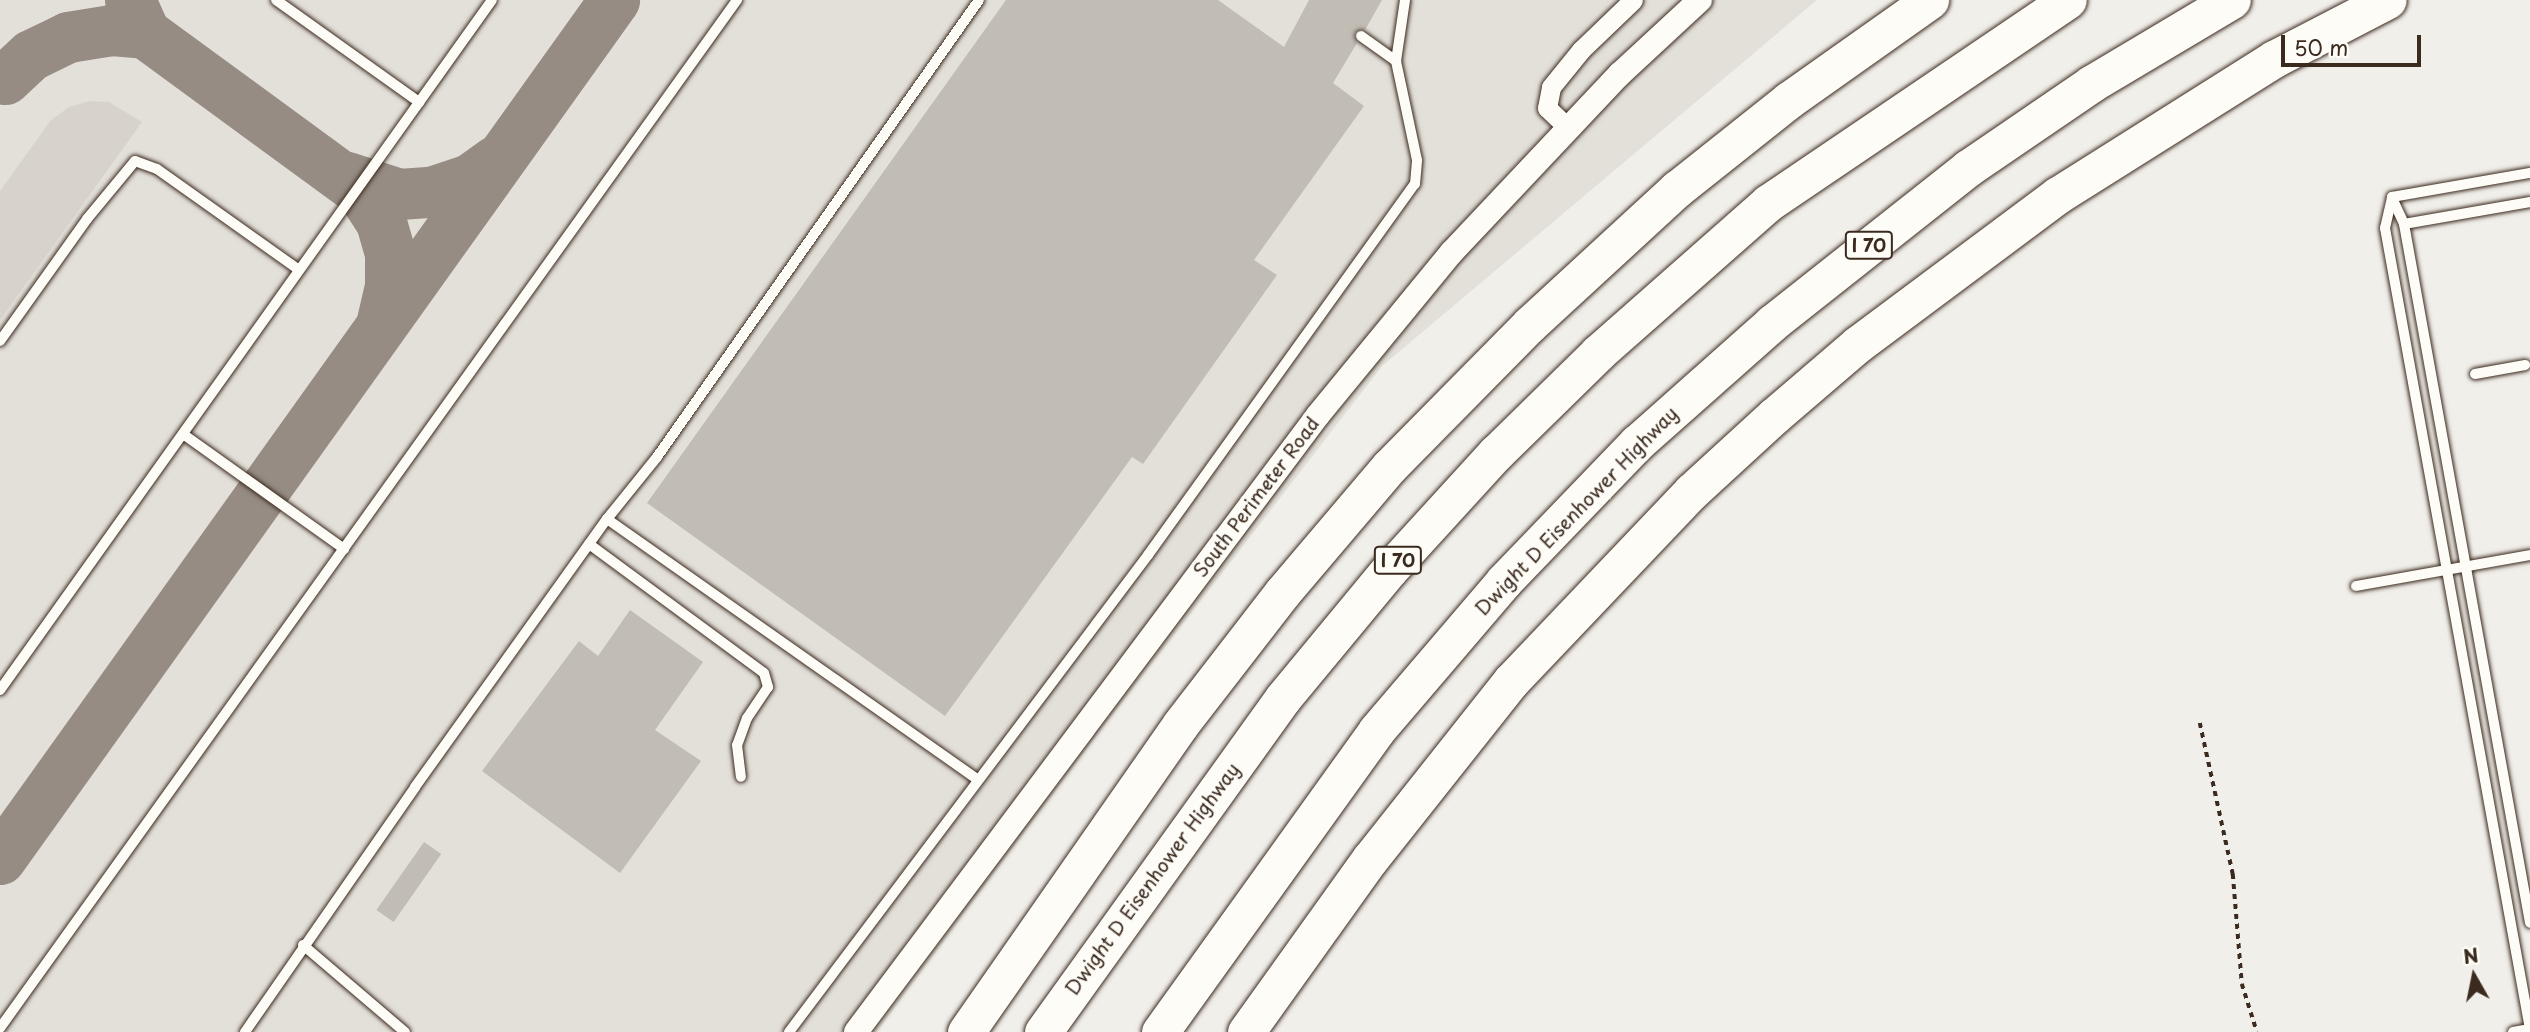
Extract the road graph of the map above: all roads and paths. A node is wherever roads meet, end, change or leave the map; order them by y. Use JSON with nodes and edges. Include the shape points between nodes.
{"nodes":[{"id":1,"x":276,"y":0,"type":"edge"},
{"id":2,"x":492,"y":0,"type":"edge"},
{"id":3,"x":737,"y":0,"type":"edge"},
{"id":4,"x":979,"y":0,"type":"edge"},
{"id":5,"x":1405,"y":0,"type":"edge"},
{"id":6,"x":1633,"y":0,"type":"edge"},
{"id":7,"x":1700,"y":0,"type":"edge"},
{"id":8,"x":1930,"y":0,"type":"edge"},
{"id":9,"x":2068,"y":0,"type":"edge"},
{"id":10,"x":2232,"y":0,"type":"edge"},
{"id":11,"x":2388,"y":0,"type":"edge"},
{"id":12,"x":1361,"y":36,"type":"dead end"},
{"id":13,"x":1396,"y":61,"type":"junction"},
{"id":14,"x":419,"y":102,"type":"junction"},
{"id":15,"x":1568,"y":128,"type":"junction"},
{"id":16,"x":2530,"y":173,"type":"edge"},
{"id":17,"x":2392,"y":197,"type":"junction"},
{"id":18,"x":2530,"y":202,"type":"edge"},
{"id":19,"x":2404,"y":224,"type":"junction"},
{"id":20,"x":299,"y":270,"type":"junction"},
{"id":21,"x":0,"y":341,"type":"edge"},
{"id":22,"x":2525,"y":365,"type":"dead end"},
{"id":23,"x":2475,"y":374,"type":"dead end"},
{"id":24,"x":183,"y":434,"type":"junction"},
{"id":25,"x":607,"y":519,"type":"junction"},
{"id":26,"x":589,"y":544,"type":"junction"},
{"id":27,"x":344,"y":550,"type":"junction"},
{"id":28,"x":2530,"y":555,"type":"edge"},
{"id":29,"x":2465,"y":566,"type":"junction"},
{"id":30,"x":2446,"y":569,"type":"junction"},
{"id":31,"x":2356,"y":586,"type":"dead end"},
{"id":32,"x":0,"y":690,"type":"edge"},
{"id":33,"x":2200,"y":723,"type":"dead end"},
{"id":34,"x":740,"y":777,"type":"dead end"},
{"id":35,"x":976,"y":778,"type":"junction"},
{"id":36,"x":2530,"y":923,"type":"edge"},
{"id":37,"x":303,"y":945,"type":"junction"},
{"id":38,"x":0,"y":1028,"type":"edge"},
{"id":39,"x":2530,"y":1029,"type":"edge"},
{"id":40,"x":245,"y":1032,"type":"edge"},
{"id":41,"x":405,"y":1032,"type":"edge"},
{"id":42,"x":789,"y":1032,"type":"edge"},
{"id":43,"x":856,"y":1032,"type":"edge"},
{"id":44,"x":966,"y":1032,"type":"edge"},
{"id":45,"x":1042,"y":1032,"type":"edge"},
{"id":46,"x":1160,"y":1032,"type":"edge"},
{"id":47,"x":1246,"y":1032,"type":"edge"},
{"id":48,"x":2257,"y":1032,"type":"edge"},
{"id":49,"x":2512,"y":1032,"type":"edge"}],
"edges":[{"from":1,"to":14,"type":"lane"},
{"from":2,"to":14,"type":"lane"},
{"from":3,"to":27,"type":"lane"},
{"from":4,"to":25,"type":"lane","via":[[716,364],[657,457]]},
{"from":5,"to":13,"type":"lane"},
{"from":6,"to":15,"type":"street","via":[[1581,50],[1551,88],[1547,108]]},
{"from":7,"to":15,"type":"street","name":"South Perimeter Road"},
{"from":8,"to":44,"type":"highway","via":[[1788,100],[1678,189],[1530,324],[1398,458],[1282,593],[1180,724]]},
{"from":9,"to":45,"type":"highway","name":"Dwight D Eisenhower Highway","number":"I 70","via":[[1768,203],[1598,353],[1496,453],[1389,570],[1283,698]]},
{"from":10,"to":46,"type":"highway","name":"Dwight D Eisenhower Highway","number":"I 70","via":[[2091,84],[1968,168],[1772,323],[1637,443],[1504,581],[1376,731]]},
{"from":11,"to":47,"type":"highway","via":[[2274,60],[2057,195],[1858,344],[1773,416],[1682,501],[1512,680],[1370,859]]},
{"from":12,"to":13,"type":"lane"},
{"from":13,"to":35,"type":"lane","via":[[1417,160],[1415,184],[1148,555]]},
{"from":14,"to":20,"type":"lane"},
{"from":15,"to":43,"type":"street","name":"South Perimeter Road","via":[[1452,252],[1318,415]]},
{"from":16,"to":17,"type":"lane"},
{"from":17,"to":19,"type":"lane"},
{"from":17,"to":30,"type":"lane","via":[[2385,228]]},
{"from":18,"to":19,"type":"lane"},
{"from":19,"to":29,"type":"lane"},
{"from":20,"to":21,"type":"lane","via":[[142,160],[130,163]]},
{"from":20,"to":24,"type":"lane"},
{"from":22,"to":23,"type":"lane"},
{"from":24,"to":27,"type":"lane"},
{"from":24,"to":32,"type":"lane"},
{"from":25,"to":26,"type":"lane"},
{"from":25,"to":35,"type":"lane"},
{"from":26,"to":34,"type":"lane","via":[[764,674],[768,687],[747,718],[737,745]]},
{"from":26,"to":37,"type":"lane"},
{"from":27,"to":38,"type":"lane"},
{"from":28,"to":29,"type":"lane"},
{"from":29,"to":30,"type":"lane"},
{"from":29,"to":36,"type":"lane"},
{"from":30,"to":31,"type":"lane"},
{"from":30,"to":39,"type":"lane"},
{"from":33,"to":48,"type":"path","via":[[2233,874],[2242,984]]},
{"from":35,"to":42,"type":"lane"},
{"from":37,"to":40,"type":"lane"},
{"from":37,"to":41,"type":"lane"},
{"from":39,"to":49,"type":"lane"}]}
